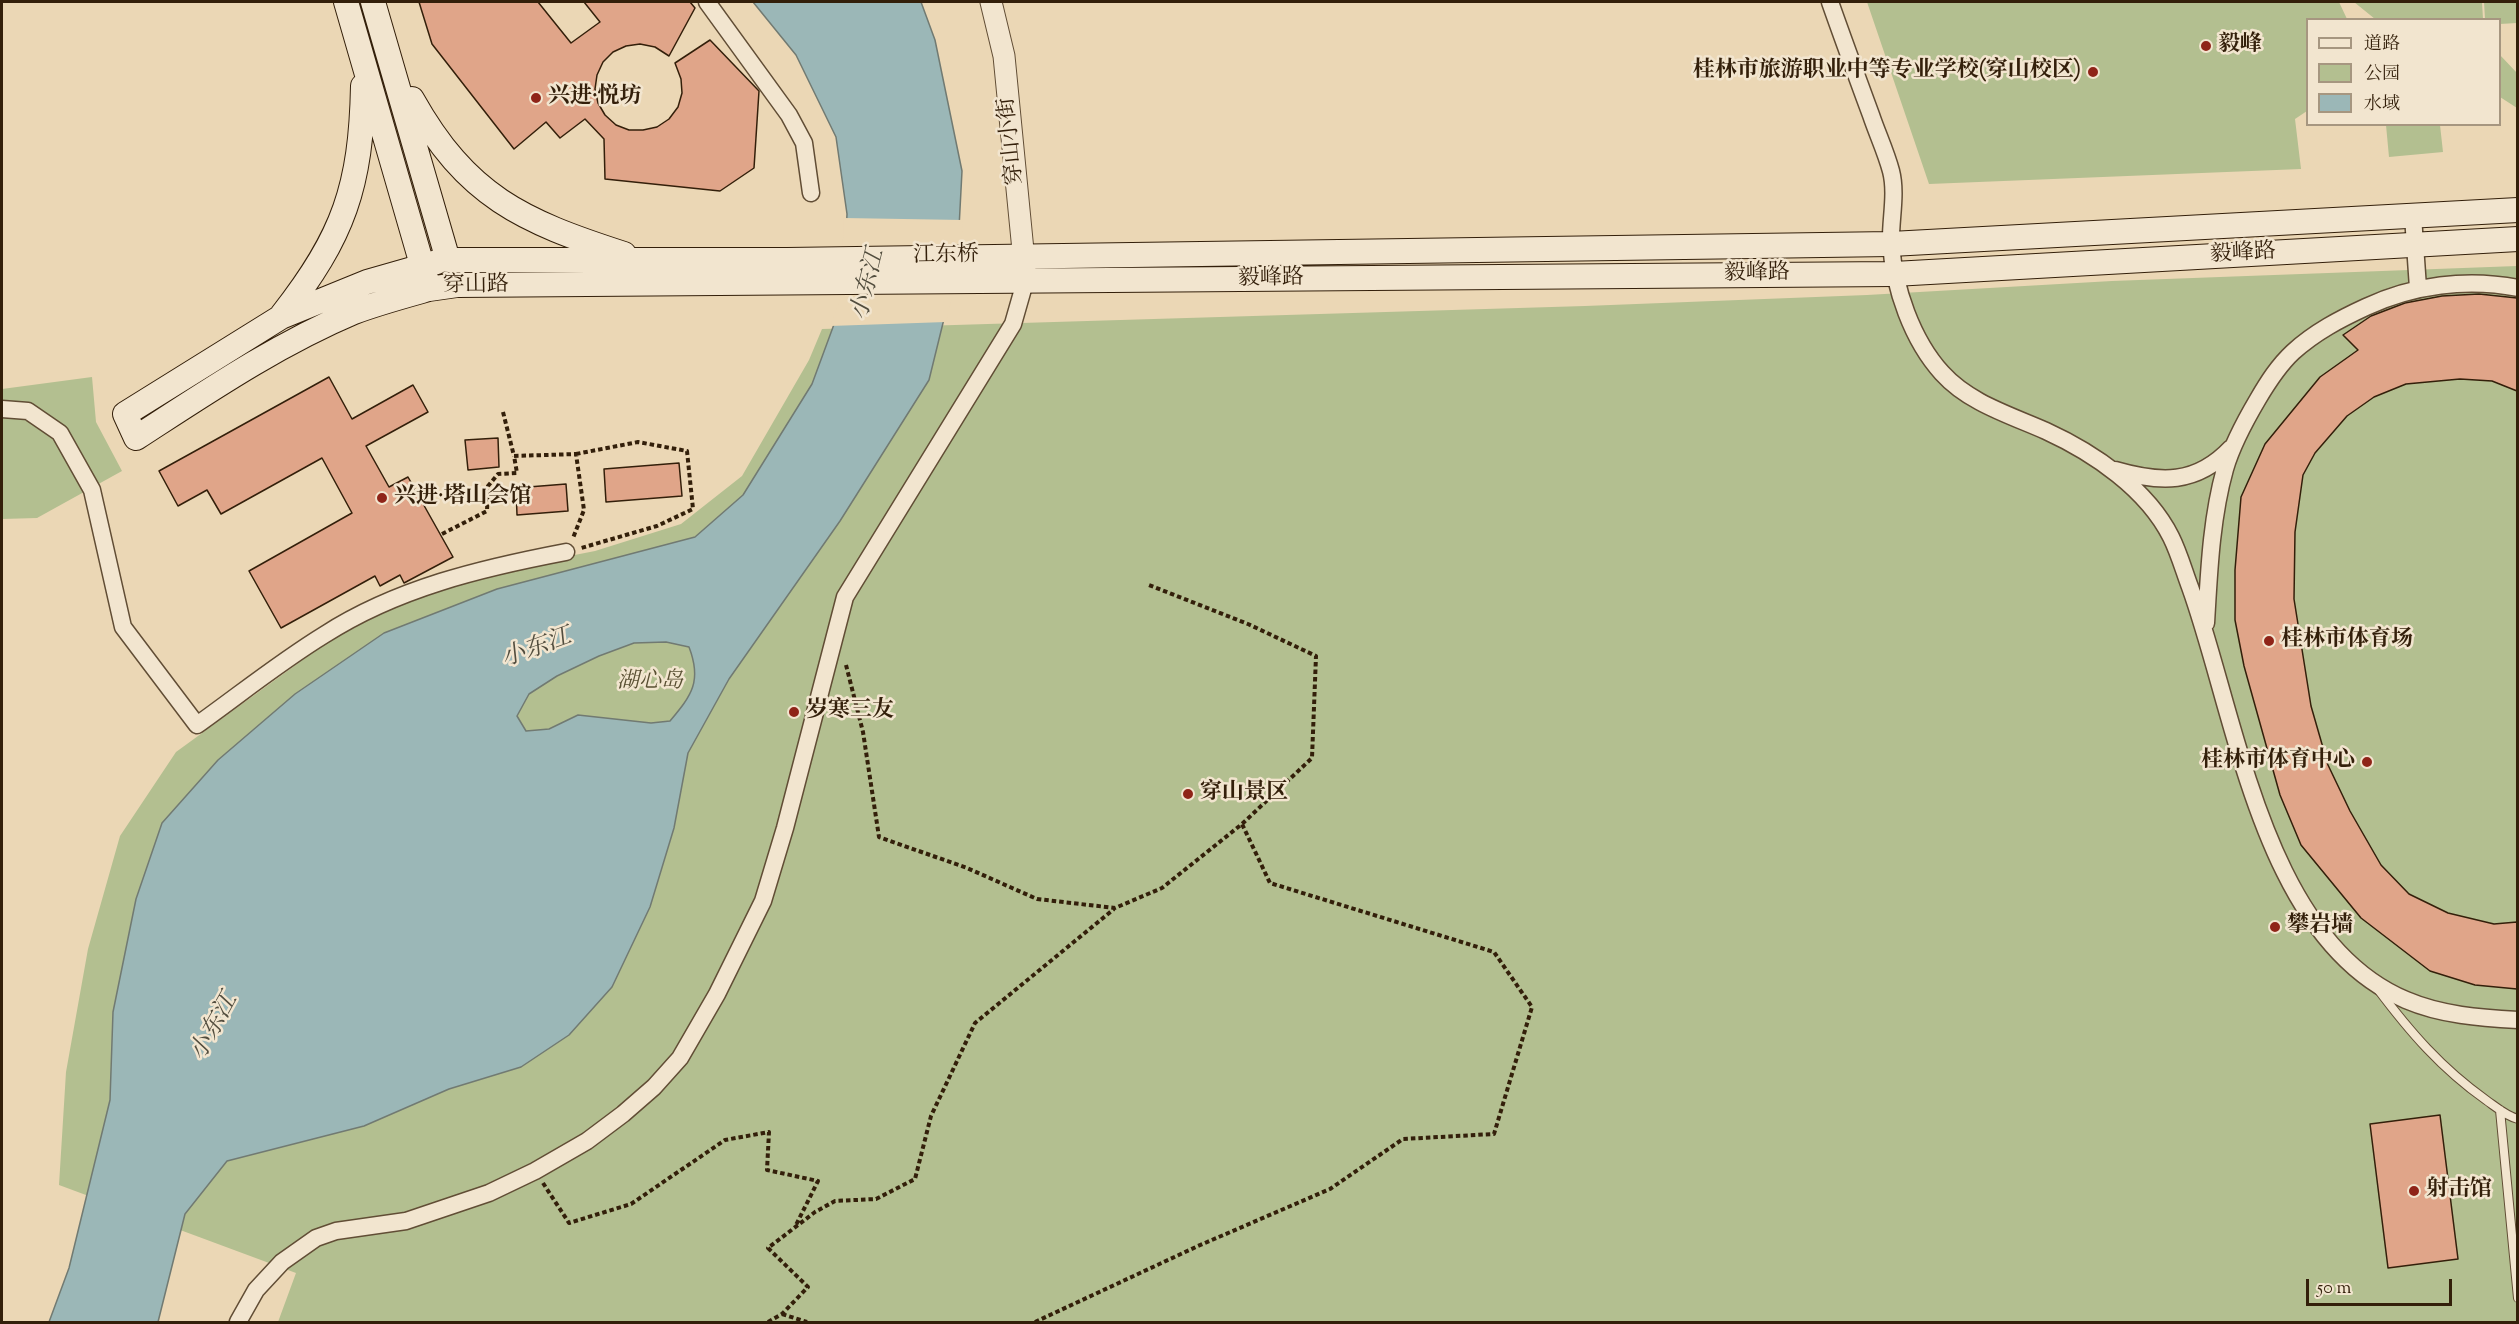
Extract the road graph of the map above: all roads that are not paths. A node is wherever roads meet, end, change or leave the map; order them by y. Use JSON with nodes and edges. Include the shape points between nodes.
{"nodes":[{"id":1,"x":346,"y":2,"type":"edge"},
{"id":2,"x":373,"y":2,"type":"edge"},
{"id":3,"x":707,"y":2,"type":"edge"},
{"id":4,"x":991,"y":2,"type":"edge"},
{"id":5,"x":1830,"y":2,"type":"edge"},
{"id":6,"x":363,"y":59,"type":"junction"},
{"id":7,"x":390,"y":61,"type":"junction"},
{"id":8,"x":811,"y":193,"type":"dead end"},
{"id":9,"x":2517,"y":210,"type":"edge"},
{"id":10,"x":2413,"y":216,"type":"junction"},
{"id":11,"x":2517,"y":239,"type":"edge"},
{"id":12,"x":1891,"y":244,"type":"junction"},
{"id":13,"x":2415,"y":245,"type":"junction"},
{"id":14,"x":998,"y":256,"type":"joint"},
{"id":15,"x":1026,"y":256,"type":"junction"},
{"id":16,"x":448,"y":260,"type":"junction"},
{"id":17,"x":647,"y":261,"type":"junction"},
{"id":18,"x":786,"y":272,"type":"junction"},
{"id":19,"x":1894,"y":274,"type":"junction"},
{"id":20,"x":425,"y":277,"type":"junction"},
{"id":21,"x":996,"y":282,"type":"joint"},
{"id":22,"x":1025,"y":282,"type":"junction"},
{"id":23,"x":457,"y":285,"type":"junction"},
{"id":24,"x":2418,"y":288,"type":"junction"},
{"id":25,"x":2517,"y":288,"type":"edge"},
{"id":26,"x":281,"y":317,"type":"junction"},
{"id":27,"x":2,"y":409,"type":"edge"},
{"id":28,"x":2234,"y":444,"type":"junction"},
{"id":29,"x":2108,"y":468,"type":"junction"},
{"id":30,"x":566,"y":552,"type":"road end"},
{"id":31,"x":2205,"y":630,"type":"junction"},
{"id":32,"x":2374,"y":984,"type":"junction"},
{"id":33,"x":2517,"y":1020,"type":"edge"},
{"id":34,"x":2500,"y":1110,"type":"junction"},
{"id":35,"x":2517,"y":1119,"type":"edge"},
{"id":36,"x":2517,"y":1298,"type":"edge"},
{"id":37,"x":238,"y":1323,"type":"edge"}],
"edges":[{"from":1,"to":6,"type":"main road","name":"穿山路"},
{"from":2,"to":7,"type":"main road","name":"穿山路"},
{"from":3,"to":8,"type":"street","via":[[804,143]]},
{"from":4,"to":15,"type":"street","name":"穿山小街","via":[[1004,56]]},
{"from":5,"to":12,"type":"street","via":[[1892,174]]},
{"from":6,"to":20,"type":"main road","name":"穿山路"},
{"from":6,"to":26,"type":"main road","via":[[362,127],[352,192],[318,267]]},
{"from":7,"to":16,"type":"main road","name":"穿山路"},
{"from":7,"to":17,"type":"main road","via":[[446,153],[497,199],[557,232]]},
{"from":9,"to":10,"type":"main road","name":"毅峰路"},
{"from":10,"to":12,"type":"main road","name":"毅峰路"},
{"from":10,"to":13,"type":"street"},
{"from":11,"to":13,"type":"main road","name":"毅峰路"},
{"from":12,"to":15,"type":"main road","name":"毅峰路"},
{"from":12,"to":19,"type":"street"},
{"from":13,"to":19,"type":"main road","name":"毅峰路"},
{"from":13,"to":24,"type":"street"},
{"from":14,"to":15,"type":"main road","name":"毅峰路"},
{"from":14,"to":18,"type":"main road","name":"江东桥"},
{"from":15,"to":22,"type":"street","name":"穿山小街"},
{"from":16,"to":17,"type":"main road","name":"穿山路"},
{"from":16,"to":20,"type":"main road"},
{"from":16,"to":23,"type":"main road"},
{"from":17,"to":18,"type":"main road","name":"穿山路"},
{"from":18,"to":21,"type":"main road","name":"江东桥"},
{"from":18,"to":23,"type":"main road","name":"穿山路"},
{"from":19,"to":22,"type":"main road","name":"毅峰路"},
{"from":19,"to":29,"type":"street","via":[[1922,346],[1957,388],[2079,448]]},
{"from":20,"to":23,"type":"main road","name":"穿山路"},
{"from":20,"to":26,"type":"main road","via":[[338,292]]},
{"from":20,"to":26,"type":"main road","via":[[258,360],[136,438],[124,414]]},
{"from":21,"to":22,"type":"main road","name":"毅峰路"},
{"from":22,"to":37,"type":"street","via":[[1013,324],[844,597],[763,902],[680,1058],[654,1087],[587,1141],[535,1171],[489,1193],[406,1221],[336,1230],[316,1238],[282,1262],[256,1290]]},
{"from":24,"to":25,"type":"street","via":[[2470,284]]},
{"from":24,"to":28,"type":"street","via":[[2383,299],[2332,323],[2293,352],[2273,374]]},
{"from":27,"to":30,"type":"street","via":[[28,411],[60,433],[92,490],[123,627],[197,725],[357,616],[451,579]]},
{"from":28,"to":29,"type":"street","via":[[2219,460],[2181,478],[2146,478]]},
{"from":28,"to":31,"type":"street","via":[[2219,497]]},
{"from":29,"to":31,"type":"street","via":[[2154,509],[2172,538]]},
{"from":31,"to":32,"type":"street","via":[[2252,789],[2290,884],[2333,946]]},
{"from":32,"to":33,"type":"street","via":[[2407,1000],[2449,1013]]},
{"from":32,"to":34,"type":"lane","via":[[2408,1029],[2453,1077]]},
{"from":34,"to":35,"type":"lane"},
{"from":34,"to":36,"type":"lane"}]}
